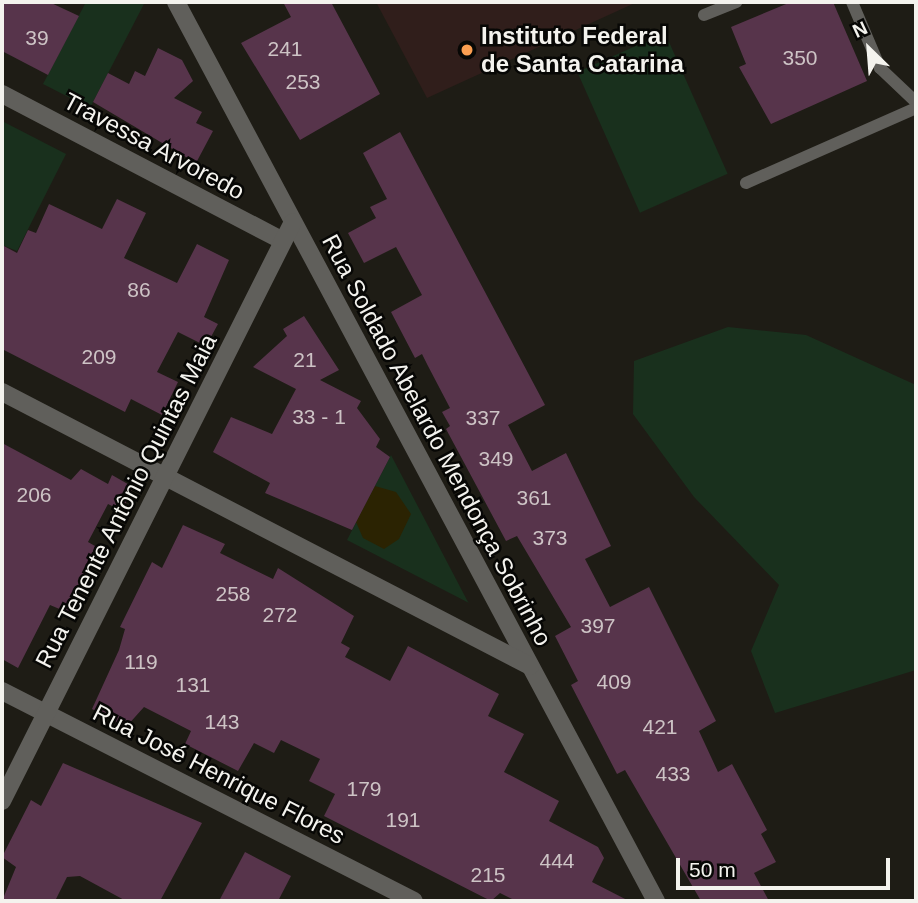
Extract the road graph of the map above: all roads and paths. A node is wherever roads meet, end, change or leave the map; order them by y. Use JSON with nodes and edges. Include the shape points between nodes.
{"nodes":[{"id":1,"x":176,"y":2,"type":"edge"},
{"id":2,"x":736,"y":2,"type":"edge"},
{"id":3,"x":852,"y":2,"type":"edge"},
{"id":4,"x":704,"y":15,"type":"dead end"},
{"id":5,"x":2,"y":94,"type":"edge"},
{"id":6,"x":916,"y":103,"type":"edge"},
{"id":7,"x":916,"y":108,"type":"edge"},
{"id":8,"x":746,"y":183,"type":"dead end"},
{"id":9,"x":293,"y":222,"type":"junction"},
{"id":10,"x":283,"y":241,"type":"junction"},
{"id":11,"x":2,"y":392,"type":"edge"},
{"id":12,"x":165,"y":477,"type":"junction"},
{"id":13,"x":530,"y":666,"type":"junction"},
{"id":14,"x":2,"y":691,"type":"edge"},
{"id":15,"x":46,"y":714,"type":"junction"},
{"id":16,"x":2,"y":801,"type":"edge"},
{"id":17,"x":414,"y":901,"type":"edge"},
{"id":18,"x":656,"y":901,"type":"edge"}],
"edges":[{"from":1,"to":9,"type":"street","name":"Rua Soldado Abelardo Mendonça Sobrinho"},
{"from":2,"to":4,"type":"lane"},
{"from":3,"to":6,"type":"lane","via":[[880,68]]},
{"from":5,"to":10,"type":"street","name":"Travessa Arvoredo"},
{"from":7,"to":8,"type":"lane"},
{"from":9,"to":10,"type":"street","name":"Rua Tenente Antônio Quintas Maia"},
{"from":9,"to":13,"type":"street","name":"Rua Soldado Abelardo Mendonça Sobrinho"},
{"from":10,"to":12,"type":"street","name":"Rua Tenente Antônio Quintas Maia"},
{"from":11,"to":12,"type":"street"},
{"from":12,"to":13,"type":"street"},
{"from":12,"to":15,"type":"street","name":"Rua Tenente Antônio Quintas Maia"},
{"from":13,"to":18,"type":"street","name":"Rua Soldado Abelardo Mendonça Sobrinho"},
{"from":14,"to":15,"type":"street","name":"Rua José Henrique Flores"},
{"from":15,"to":16,"type":"street","name":"Rua Tenente Antônio Quintas Maia"},
{"from":15,"to":17,"type":"street","name":"Rua José Henrique Flores"}]}
